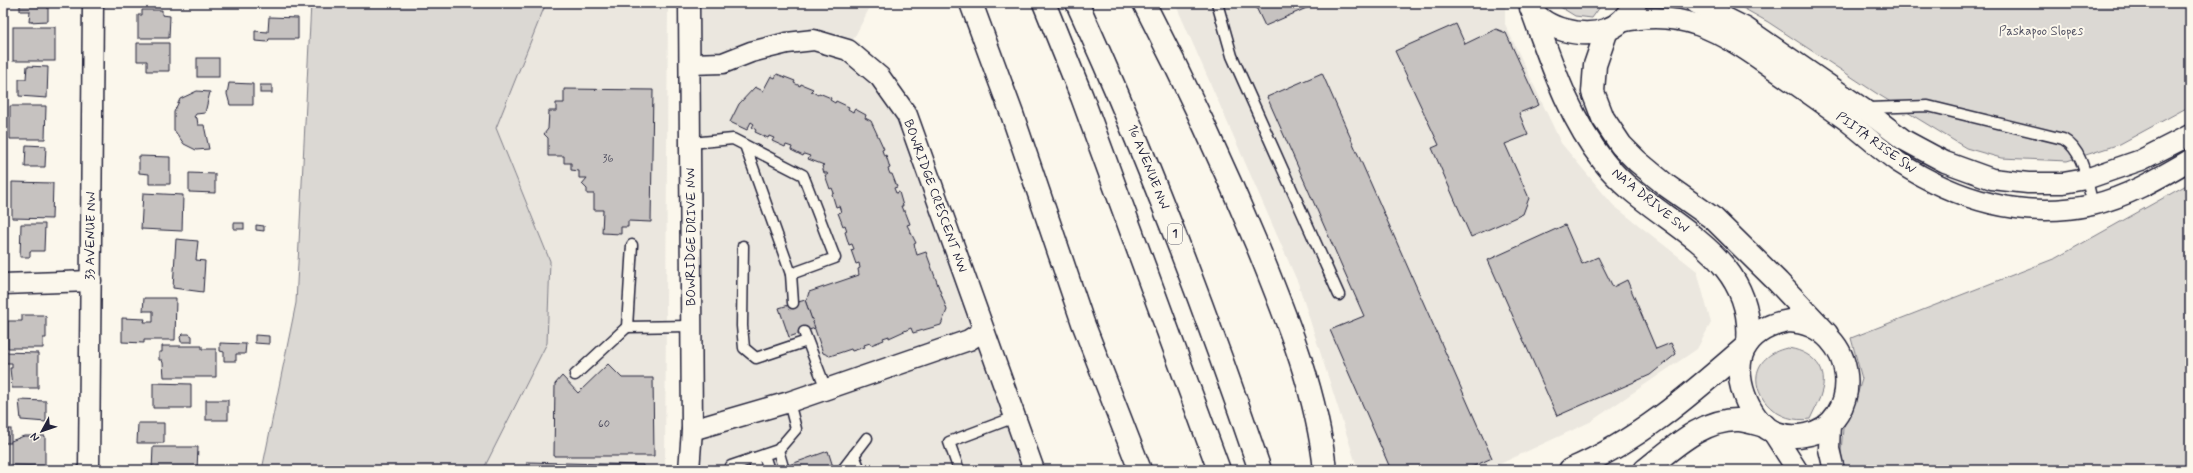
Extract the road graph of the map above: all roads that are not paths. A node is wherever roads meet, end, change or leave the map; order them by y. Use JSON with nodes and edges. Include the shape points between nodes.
{"nodes":[{"id":1,"x":93,"y":3,"type":"edge"},
{"id":2,"x":689,"y":3,"type":"edge"},
{"id":3,"x":971,"y":3,"type":"edge"},
{"id":4,"x":1044,"y":3,"type":"edge"},
{"id":5,"x":1076,"y":3,"type":"edge"},
{"id":6,"x":1144,"y":3,"type":"edge"},
{"id":7,"x":1217,"y":3,"type":"edge"},
{"id":8,"x":1635,"y":3,"type":"edge"},
{"id":9,"x":1696,"y":3,"type":"edge"},
{"id":10,"x":1530,"y":6,"type":"edge"},
{"id":11,"x":1614,"y":26,"type":"junction"},
{"id":12,"x":690,"y":64,"type":"junction"},
{"id":13,"x":1862,"y":108,"type":"junction"},
{"id":14,"x":2190,"y":135,"type":"edge"},
{"id":15,"x":691,"y":143,"type":"junction"},
{"id":16,"x":745,"y":145,"type":"junction"},
{"id":17,"x":2190,"y":160,"type":"edge"},
{"id":18,"x":2086,"y":178,"type":"junction"},
{"id":19,"x":2093,"y":204,"type":"junction"},
{"id":20,"x":632,"y":245,"type":"dead end"},
{"id":21,"x":743,"y":246,"type":"dead end"},
{"id":22,"x":790,"y":274,"type":"junction"},
{"id":23,"x":91,"y":281,"type":"junction"},
{"id":24,"x":3,"y":284,"type":"edge"},
{"id":25,"x":1339,"y":295,"type":"dead end"},
{"id":26,"x":793,"y":303,"type":"dead end"},
{"id":27,"x":691,"y":326,"type":"junction"},
{"id":28,"x":627,"y":328,"type":"junction"},
{"id":29,"x":983,"y":331,"type":"junction"},
{"id":30,"x":1827,"y":334,"type":"junction"},
{"id":31,"x":1746,"y":346,"type":"junction"},
{"id":32,"x":575,"y":375,"type":"dead end"},
{"id":33,"x":826,"y":389,"type":"junction"},
{"id":34,"x":788,"y":402,"type":"junction"},
{"id":35,"x":1015,"y":417,"type":"junction"},
{"id":36,"x":1830,"y":424,"type":"junction"},
{"id":37,"x":1768,"y":429,"type":"junction"},
{"id":38,"x":692,"y":430,"type":"junction"},
{"id":39,"x":868,"y":438,"type":"dead end"},
{"id":40,"x":778,"y":450,"type":"junction"},
{"id":41,"x":764,"y":455,"type":"junction"},
{"id":42,"x":854,"y":455,"type":"junction"},
{"id":43,"x":747,"y":463,"type":"edge"},
{"id":44,"x":784,"y":466,"type":"dead end"},
{"id":45,"x":1324,"y":466,"type":"edge"},
{"id":46,"x":89,"y":470,"type":"edge"},
{"id":47,"x":689,"y":470,"type":"edge"},
{"id":48,"x":732,"y":470,"type":"edge"},
{"id":49,"x":757,"y":470,"type":"edge"},
{"id":50,"x":769,"y":470,"type":"edge"},
{"id":51,"x":845,"y":470,"type":"edge"},
{"id":52,"x":860,"y":470,"type":"edge"},
{"id":53,"x":959,"y":470,"type":"edge"},
{"id":54,"x":1034,"y":470,"type":"edge"},
{"id":55,"x":1140,"y":470,"type":"edge"},
{"id":56,"x":1219,"y":470,"type":"edge"},
{"id":57,"x":1260,"y":470,"type":"edge"},
{"id":58,"x":1570,"y":470,"type":"edge"},
{"id":59,"x":1645,"y":470,"type":"edge"},
{"id":60,"x":1796,"y":470,"type":"edge"},
{"id":61,"x":1834,"y":470,"type":"edge"}],
"edges":[{"from":1,"to":23,"type":"street","name":"33 AVENUE NW"},
{"from":2,"to":12,"type":"street","name":"BOWRIDGE DRIVE NW"},
{"from":3,"to":55,"type":"main road","via":[[1012,114],[1083,324]]},
{"from":4,"to":56,"type":"main road","via":[[1082,97]]},
{"from":5,"to":57,"type":"main road","name":"16 AVENUE NW","number":"1","via":[[1131,123],[1174,231]]},
{"from":6,"to":45,"type":"main road","via":[[1202,123],[1269,275],[1311,391]]},
{"from":7,"to":25,"type":"lane","via":[[1232,56]]},
{"from":8,"to":11,"type":"main road","name":"NA'A DRIVE SW"},
{"from":9,"to":13,"type":"street","name":"PIITA RISE SW","via":[[1746,28]]},
{"from":10,"to":11,"type":"main road","via":[[1549,23],[1570,31],[1582,33]]},
{"from":10,"to":31,"type":"main road","name":"NA'A DRIVE SW","via":[[1577,121],[1604,162],[1649,202],[1698,240],[1732,275],[1748,312]]},
{"from":11,"to":19,"type":"street","name":"PIITA RISE SW","via":[[1642,17],[1663,17],[1700,24],[1739,45],[1846,120],[1898,161],[1934,184],[1975,201],[2022,210],[2062,210]]},
{"from":11,"to":30,"type":"main road","name":"NA'A DRIVE SW","via":[[1595,65],[1594,92],[1603,118],[1637,161],[1714,219]]},
{"from":12,"to":15,"type":"street","name":"BOWRIDGE DRIVE NW"},
{"from":12,"to":29,"type":"street","name":"BOWRIDGE CRESCENT NW","via":[[722,63],[787,43],[814,40],[848,50],[880,77],[907,116]]},
{"from":13,"to":18,"type":"street","name":"PIITA RISE SW","via":[[1904,140],[1945,162],[1992,180],[2063,183]]},
{"from":13,"to":18,"type":"lane","via":[[1928,106],[2055,136],[2070,143],[2074,148]]},
{"from":14,"to":18,"type":"street","name":"PIITA RISE SW","via":[[2141,160]]},
{"from":15,"to":16,"type":"lane","via":[[733,139]]},
{"from":15,"to":27,"type":"street","name":"BOWRIDGE DRIVE NW"},
{"from":16,"to":22,"type":"lane"},
{"from":16,"to":22,"type":"lane","via":[[803,175],[835,258]]},
{"from":17,"to":19,"type":"street","name":"PIITA RISE SW","via":[[2123,195]]},
{"from":18,"to":19,"type":"lane"},
{"from":20,"to":28,"type":"lane"},
{"from":21,"to":33,"type":"lane","via":[[744,348],[756,358],[806,337]]},
{"from":22,"to":26,"type":"lane"},
{"from":23,"to":24,"type":"street"},
{"from":23,"to":46,"type":"street","name":"33 AVENUE NW"},
{"from":27,"to":28,"type":"lane"},
{"from":27,"to":38,"type":"street","name":"BOWRIDGE DRIVE NW"},
{"from":28,"to":32,"type":"lane"},
{"from":29,"to":33,"type":"street","via":[[970,340]]},
{"from":29,"to":35,"type":"street","name":"BOWRIDGE CRESCENT NW","via":[[994,353]]},
{"from":30,"to":31,"type":"main road","via":[[1809,324],[1789,321],[1766,327]]},
{"from":30,"to":36,"type":"main road","via":[[1840,354],[1846,377],[1843,402]]},
{"from":31,"to":37,"type":"main road","via":[[1740,369],[1742,390],[1751,410]]},
{"from":31,"to":58,"type":"main road","via":[[1650,426],[1607,453]]},
{"from":33,"to":34,"type":"street"},
{"from":34,"to":38,"type":"street"},
{"from":34,"to":40,"type":"lane","via":[[796,429]]},
{"from":35,"to":53,"type":"lane","via":[[949,442]]},
{"from":35,"to":54,"type":"street","name":"BOWRIDGE CRESCENT NW"},
{"from":36,"to":37,"type":"main road","via":[[1805,435],[1788,435]]},
{"from":36,"to":61,"type":"street","via":[[1830,449]]},
{"from":37,"to":59,"type":"main road","via":[[1740,420],[1707,428],[1683,440]]},
{"from":37,"to":60,"type":"street"},
{"from":38,"to":47,"type":"street","name":"BOWRIDGE DRIVE NW"},
{"from":39,"to":42,"type":"lane"},
{"from":40,"to":41,"type":"lane"},
{"from":40,"to":44,"type":"lane"},
{"from":41,"to":43,"type":"lane"},
{"from":41,"to":50,"type":"lane"},
{"from":42,"to":51,"type":"lane"},
{"from":42,"to":52,"type":"lane"},
{"from":43,"to":48,"type":"lane","via":[[731,466]]},
{"from":43,"to":49,"type":"lane"}]}
